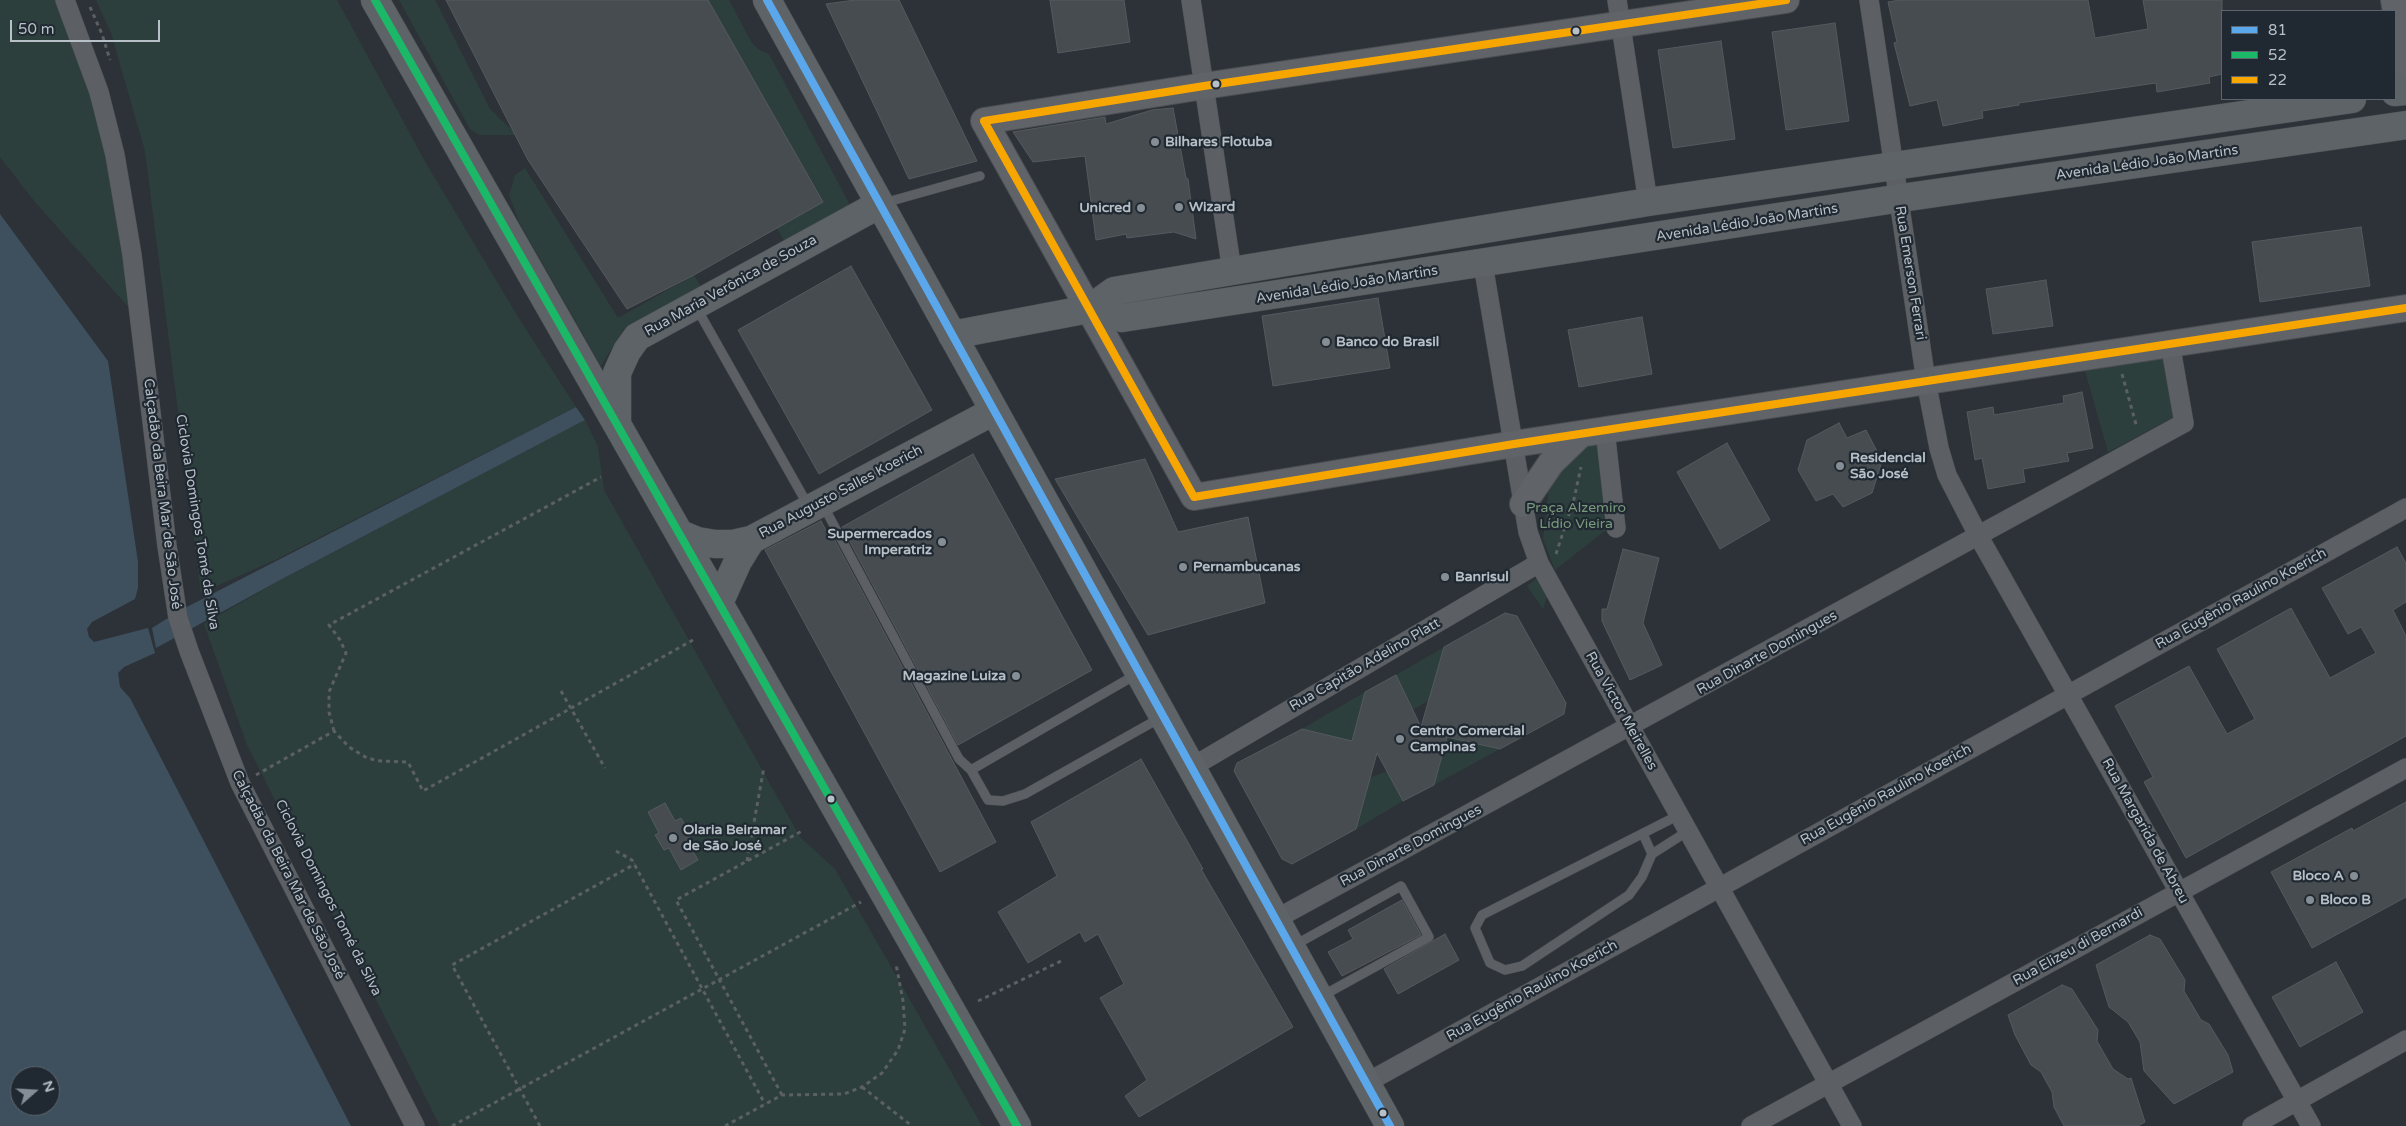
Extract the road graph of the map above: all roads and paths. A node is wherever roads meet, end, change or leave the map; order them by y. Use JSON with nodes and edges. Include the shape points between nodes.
{"nodes":[{"id":1,"x":65,"y":0,"type":"edge"},
{"id":2,"x":87,"y":0,"type":"edge"},
{"id":3,"x":375,"y":0,"type":"edge"},
{"id":4,"x":767,"y":0,"type":"edge"},
{"id":5,"x":1191,"y":0,"type":"edge"},
{"id":6,"x":1786,"y":0,"type":"edge"},
{"id":7,"x":1868,"y":0,"type":"edge"},
{"id":8,"x":1619,"y":12,"type":"edge"},
{"id":9,"x":2396,"y":12,"type":"edge"},
{"id":10,"x":110,"y":61,"type":"dead end"},
{"id":11,"x":2406,"y":73,"type":"edge"},
{"id":12,"x":1204,"y":86,"type":"junction"},
{"id":13,"x":2345,"y":100,"type":"edge"},
{"id":14,"x":2406,"y":126,"type":"edge"},
{"id":15,"x":1894,"y":166,"type":"junction"},
{"id":16,"x":980,"y":176,"type":"dead end"},
{"id":17,"x":1898,"y":199,"type":"junction"},
{"id":18,"x":1648,"y":202,"type":"junction"},
{"id":19,"x":880,"y":204,"type":"junction"},
{"id":20,"x":1483,"y":264,"type":"junction"},
{"id":21,"x":1232,"y":271,"type":"junction"},
{"id":22,"x":695,"y":306,"type":"junction"},
{"id":23,"x":2406,"y":308,"type":"edge"},
{"id":24,"x":1089,"y":309,"type":"junction"},
{"id":25,"x":952,"y":335,"type":"junction"},
{"id":26,"x":2170,"y":343,"type":"junction"},
{"id":27,"x":2121,"y":370,"type":"dead end"},
{"id":28,"x":1926,"y":381,"type":"junction"},
{"id":29,"x":994,"y":411,"type":"junction"},
{"id":30,"x":617,"y":424,"type":"junction"},
{"id":31,"x":2137,"y":430,"type":"dead end"},
{"id":32,"x":1593,"y":432,"type":"junction"},
{"id":33,"x":1514,"y":444,"type":"junction"},
{"id":34,"x":1583,"y":460,"type":"dead end"},
{"id":35,"x":601,"y":477,"type":"dead end"},
{"id":36,"x":1523,"y":504,"type":"junction"},
{"id":37,"x":816,"y":506,"type":"junction"},
{"id":38,"x":2406,"y":508,"type":"edge"},
{"id":39,"x":1616,"y":528,"type":"dead end"},
{"id":40,"x":680,"y":534,"type":"junction"},
{"id":41,"x":1979,"y":537,"type":"junction"},
{"id":42,"x":751,"y":540,"type":"junction"},
{"id":43,"x":1547,"y":559,"type":"junction"},
{"id":44,"x":719,"y":603,"type":"junction"},
{"id":45,"x":693,"y":640,"type":"dead end"},
{"id":46,"x":1140,"y":673,"type":"junction"},
{"id":47,"x":561,"y":691,"type":"dead end"},
{"id":48,"x":2068,"y":694,"type":"junction"},
{"id":49,"x":571,"y":707,"type":"junction"},
{"id":50,"x":1164,"y":716,"type":"junction"},
{"id":51,"x":1630,"y":728,"type":"junction"},
{"id":52,"x":334,"y":731,"type":"junction"},
{"id":53,"x":764,"y":767,"type":"dead end"},
{"id":54,"x":1192,"y":767,"type":"junction"},
{"id":55,"x":605,"y":768,"type":"dead end"},
{"id":56,"x":2406,"y":768,"type":"edge"},
{"id":57,"x":250,"y":769,"type":"dead end"},
{"id":58,"x":971,"y":770,"type":"junction"},
{"id":59,"x":254,"y":776,"type":"junction"},
{"id":60,"x":258,"y":785,"type":"dead end"},
{"id":61,"x":1684,"y":823,"type":"junction"},
{"id":62,"x":802,"y":831,"type":"dead end"},
{"id":63,"x":1642,"y":834,"type":"junction"},
{"id":64,"x":616,"y":851,"type":"dead end"},
{"id":65,"x":1652,"y":854,"type":"junction"},
{"id":66,"x":747,"y":861,"type":"junction"},
{"id":67,"x":635,"y":864,"type":"junction"},
{"id":68,"x":1719,"y":887,"type":"junction"},
{"id":69,"x":2179,"y":892,"type":"junction"},
{"id":70,"x":861,"y":902,"type":"dead end"},
{"id":71,"x":1276,"y":919,"type":"junction"},
{"id":72,"x":1291,"y":947,"type":"junction"},
{"id":73,"x":1061,"y":961,"type":"dead end"},
{"id":74,"x":895,"y":962,"type":"dead end"},
{"id":75,"x":719,"y":979,"type":"junction"},
{"id":76,"x":703,"y":988,"type":"junction"},
{"id":77,"x":1319,"y":998,"type":"junction"},
{"id":78,"x":978,"y":1001,"type":"dead end"},
{"id":79,"x":2406,"y":1040,"type":"edge"},
{"id":80,"x":1366,"y":1083,"type":"junction"},
{"id":81,"x":1828,"y":1083,"type":"junction"},
{"id":82,"x":862,"y":1087,"type":"junction"},
{"id":83,"x":520,"y":1089,"type":"junction"},
{"id":84,"x":782,"y":1095,"type":"junction"},
{"id":85,"x":2297,"y":1100,"type":"junction"},
{"id":86,"x":765,"y":1104,"type":"junction"},
{"id":87,"x":415,"y":1126,"type":"edge"},
{"id":88,"x":452,"y":1126,"type":"edge"},
{"id":89,"x":540,"y":1126,"type":"edge"},
{"id":90,"x":725,"y":1126,"type":"edge"},
{"id":91,"x":912,"y":1126,"type":"edge"},
{"id":92,"x":1017,"y":1126,"type":"edge"},
{"id":93,"x":1390,"y":1126,"type":"edge"},
{"id":94,"x":1751,"y":1126,"type":"edge"},
{"id":95,"x":1852,"y":1126,"type":"edge"},
{"id":96,"x":2252,"y":1126,"type":"edge"},
{"id":97,"x":2311,"y":1126,"type":"edge"}],
"edges":[{"from":1,"to":87,"type":"street","name":"Calçadão da Beira Mar de São José","via":[[99,92],[115,154],[132,255],[178,618],[240,783]]},
{"from":2,"to":10,"type":"path"},
{"from":3,"to":30,"type":"main road"},
{"from":4,"to":19,"type":"main road"},
{"from":5,"to":12,"type":"street"},
{"from":6,"to":8,"type":"street"},
{"from":7,"to":15,"type":"street","name":"Rua Emerson Ferrari"},
{"from":8,"to":12,"type":"street"},
{"from":8,"to":18,"type":"street"},
{"from":9,"to":11,"type":"street"},
{"from":12,"to":21,"type":"street"},
{"from":12,"to":24,"type":"street","via":[[984,121]]},
{"from":13,"to":15,"type":"main road","name":"Avenida Lédio João Martins"},
{"from":14,"to":17,"type":"main road","name":"Avenida Lédio João Martins"},
{"from":15,"to":17,"type":"street","name":"Rua Emerson Ferrari"},
{"from":15,"to":18,"type":"main road","name":"Avenida Lédio João Martins"},
{"from":16,"to":19,"type":"lane"},
{"from":17,"to":20,"type":"main road","name":"Avenida Lédio João Martins"},
{"from":17,"to":28,"type":"street","name":"Rua Emerson Ferrari"},
{"from":18,"to":21,"type":"main road","name":"Avenida Lédio João Martins"},
{"from":19,"to":22,"type":"main road","name":"Rua Maria Verônica de Souza"},
{"from":19,"to":25,"type":"main road"},
{"from":20,"to":24,"type":"main road","name":"Avenida Lédio João Martins","via":[[1122,318]]},
{"from":20,"to":33,"type":"street","name":"Rua Victor Meirelles"},
{"from":21,"to":24,"type":"main road","name":"Avenida Lédio João Martins","via":[[1114,292]]},
{"from":22,"to":30,"type":"main road","name":"Rua Maria Verônica de Souza","via":[[637,337],[626,351],[617,373]]},
{"from":22,"to":37,"type":"lane"},
{"from":23,"to":26,"type":"street"},
{"from":24,"to":25,"type":"main road","name":"Avenida Lédio João Martins"},
{"from":24,"to":33,"type":"street","via":[[1194,497]]},
{"from":25,"to":29,"type":"main road"},
{"from":26,"to":28,"type":"street"},
{"from":26,"to":41,"type":"street","name":"Rua Dinarte Domingues","via":[[2184,423]]},
{"from":27,"to":31,"type":"path"},
{"from":28,"to":32,"type":"street"},
{"from":28,"to":41,"type":"street","name":"Rua Emerson Ferrari","via":[[1945,469]]},
{"from":29,"to":37,"type":"main road","name":"Rua Augusto Salles Koerich"},
{"from":29,"to":46,"type":"main road"},
{"from":30,"to":40,"type":"main road"},
{"from":32,"to":33,"type":"street"},
{"from":32,"to":36,"type":"street","via":[[1551,463]]},
{"from":32,"to":39,"type":"street"},
{"from":33,"to":36,"type":"street","name":"Rua Victor Meirelles"},
{"from":34,"to":43,"type":"path","via":[[1574,499]]},
{"from":35,"to":52,"type":"path","via":[[329,625],[346,653],[329,692],[329,712]]},
{"from":36,"to":43,"type":"street","name":"Rua Victor Meirelles","via":[[1528,532]]},
{"from":37,"to":42,"type":"main road","name":"Rua Augusto Salles Koerich"},
{"from":37,"to":58,"type":"lane","via":[[959,759]]},
{"from":38,"to":48,"type":"street","name":"Rua Eugênio Raulino Koerich"},
{"from":40,"to":42,"type":"main road","name":"Rua Augusto Salles Koerich","via":[[715,544]]},
{"from":40,"to":44,"type":"main road"},
{"from":41,"to":48,"type":"street","name":"Rua Margarida de Abreu"},
{"from":41,"to":51,"type":"street","name":"Rua Dinarte Domingues"},
{"from":42,"to":44,"type":"main road"},
{"from":43,"to":51,"type":"street","name":"Rua Victor Meirelles"},
{"from":43,"to":54,"type":"street","name":"Rua Capitão Adelino Platt"},
{"from":44,"to":92,"type":"main road"},
{"from":45,"to":49,"type":"path"},
{"from":46,"to":50,"type":"main road"},
{"from":46,"to":58,"type":"lane"},
{"from":47,"to":49,"type":"path"},
{"from":48,"to":68,"type":"street","name":"Rua Eugênio Raulino Koerich"},
{"from":48,"to":69,"type":"street","name":"Rua Margarida de Abreu"},
{"from":49,"to":52,"type":"path","via":[[423,791],[408,762],[367,758],[349,747]]},
{"from":49,"to":55,"type":"path"},
{"from":50,"to":54,"type":"main road"},
{"from":50,"to":58,"type":"lane","via":[[1025,794],[1003,801],[988,800]]},
{"from":51,"to":61,"type":"street","name":"Rua Victor Meirelles"},
{"from":51,"to":71,"type":"street","name":"Rua Dinarte Domingues"},
{"from":52,"to":59,"type":"path"},
{"from":53,"to":66,"type":"path"},
{"from":54,"to":71,"type":"main road"},
{"from":56,"to":69,"type":"street","name":"Rua Elizeu di Bernardi"},
{"from":57,"to":59,"type":"path"},
{"from":59,"to":60,"type":"path"},
{"from":61,"to":63,"type":"lane"},
{"from":61,"to":65,"type":"lane"},
{"from":61,"to":68,"type":"street","name":"Rua Victor Meirelles"},
{"from":62,"to":66,"type":"path"},
{"from":63,"to":65,"type":"lane"},
{"from":63,"to":65,"type":"lane","via":[[1482,915],[1475,928],[1490,963],[1505,970],[1522,966],[1629,896]]},
{"from":64,"to":67,"type":"path"},
{"from":66,"to":75,"type":"path","via":[[676,900]]},
{"from":67,"to":76,"type":"path"},
{"from":67,"to":83,"type":"path","via":[[452,965]]},
{"from":68,"to":80,"type":"street","name":"Rua Eugênio Raulino Koerich"},
{"from":68,"to":81,"type":"street","name":"Rua Victor Meirelles"},
{"from":69,"to":81,"type":"street","name":"Rua Elizeu di Bernardi"},
{"from":69,"to":85,"type":"street","name":"Rua Margarida de Abreu"},
{"from":70,"to":75,"type":"path"},
{"from":71,"to":72,"type":"main road"},
{"from":72,"to":77,"type":"main road"},
{"from":72,"to":77,"type":"lane","via":[[1401,886],[1415,911],[1429,937]]},
{"from":73,"to":78,"type":"path"},
{"from":74,"to":82,"type":"path","via":[[905,1029],[898,1050],[882,1073]]},
{"from":75,"to":76,"type":"path"},
{"from":75,"to":84,"type":"path"},
{"from":76,"to":83,"type":"path"},
{"from":76,"to":86,"type":"path"},
{"from":77,"to":80,"type":"main road"},
{"from":79,"to":85,"type":"street"},
{"from":80,"to":93,"type":"main road"},
{"from":81,"to":94,"type":"street","name":"Rua Elizeu di Bernardi"},
{"from":81,"to":95,"type":"street","name":"Rua Victor Meirelles"},
{"from":82,"to":84,"type":"path","via":[[844,1094]]},
{"from":82,"to":91,"type":"path"},
{"from":83,"to":88,"type":"path"},
{"from":83,"to":89,"type":"path"},
{"from":84,"to":86,"type":"path"},
{"from":85,"to":96,"type":"street"},
{"from":85,"to":97,"type":"street","name":"Rua Margarida de Abreu"},
{"from":86,"to":90,"type":"path"}]}
